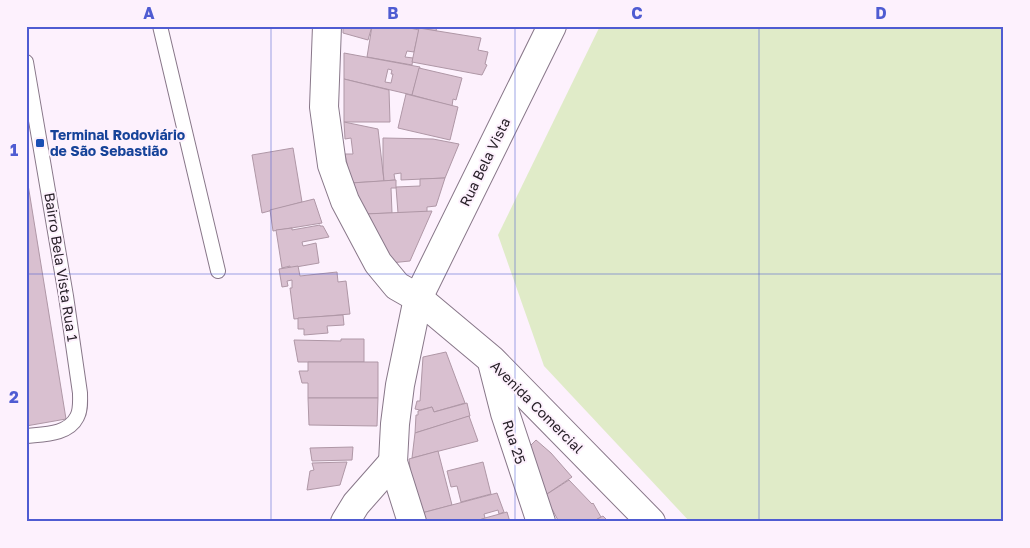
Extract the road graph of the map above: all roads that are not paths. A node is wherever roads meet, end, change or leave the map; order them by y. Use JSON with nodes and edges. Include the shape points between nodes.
{"nodes":[{"id":1,"x":160,"y":26,"type":"edge"},
{"id":2,"x":328,"y":26,"type":"edge"},
{"id":3,"x":552,"y":26,"type":"edge"},
{"id":4,"x":26,"y":62,"type":"edge"},
{"id":5,"x":218,"y":271,"type":"dead end"},
{"id":6,"x":418,"y":298,"type":"junction"},
{"id":7,"x":492,"y":360,"type":"junction"},
{"id":8,"x":26,"y":436,"type":"edge"},
{"id":9,"x":393,"y":462,"type":"junction"},
{"id":10,"x":345,"y":522,"type":"edge"},
{"id":11,"x":412,"y":522,"type":"edge"},
{"id":12,"x":541,"y":522,"type":"edge"},
{"id":13,"x":651,"y":522,"type":"edge"}],
"edges":[{"from":1,"to":5,"type":"lane"},
{"from":2,"to":6,"type":"street","name":"Avenida Comercial","via":[[324,107],[332,165],[345,202],[378,263],[397,286]]},
{"from":3,"to":6,"type":"street","name":"Rua Bela Vista"},
{"from":4,"to":8,"type":"lane","name":"Bairro Bela Vista Rua 1","via":[[64,287],[80,405],[78,417],[66,428]]},
{"from":6,"to":7,"type":"street","name":"Avenida Comercial"},
{"from":6,"to":9,"type":"street","name":"Rua Bela Vista","via":[[400,385]]},
{"from":7,"to":12,"type":"street","name":"Rua 25","via":[[505,413]]},
{"from":7,"to":13,"type":"street","name":"Avenida Comercial"},
{"from":9,"to":10,"type":"street","via":[[356,504]]},
{"from":9,"to":11,"type":"street"}]}
